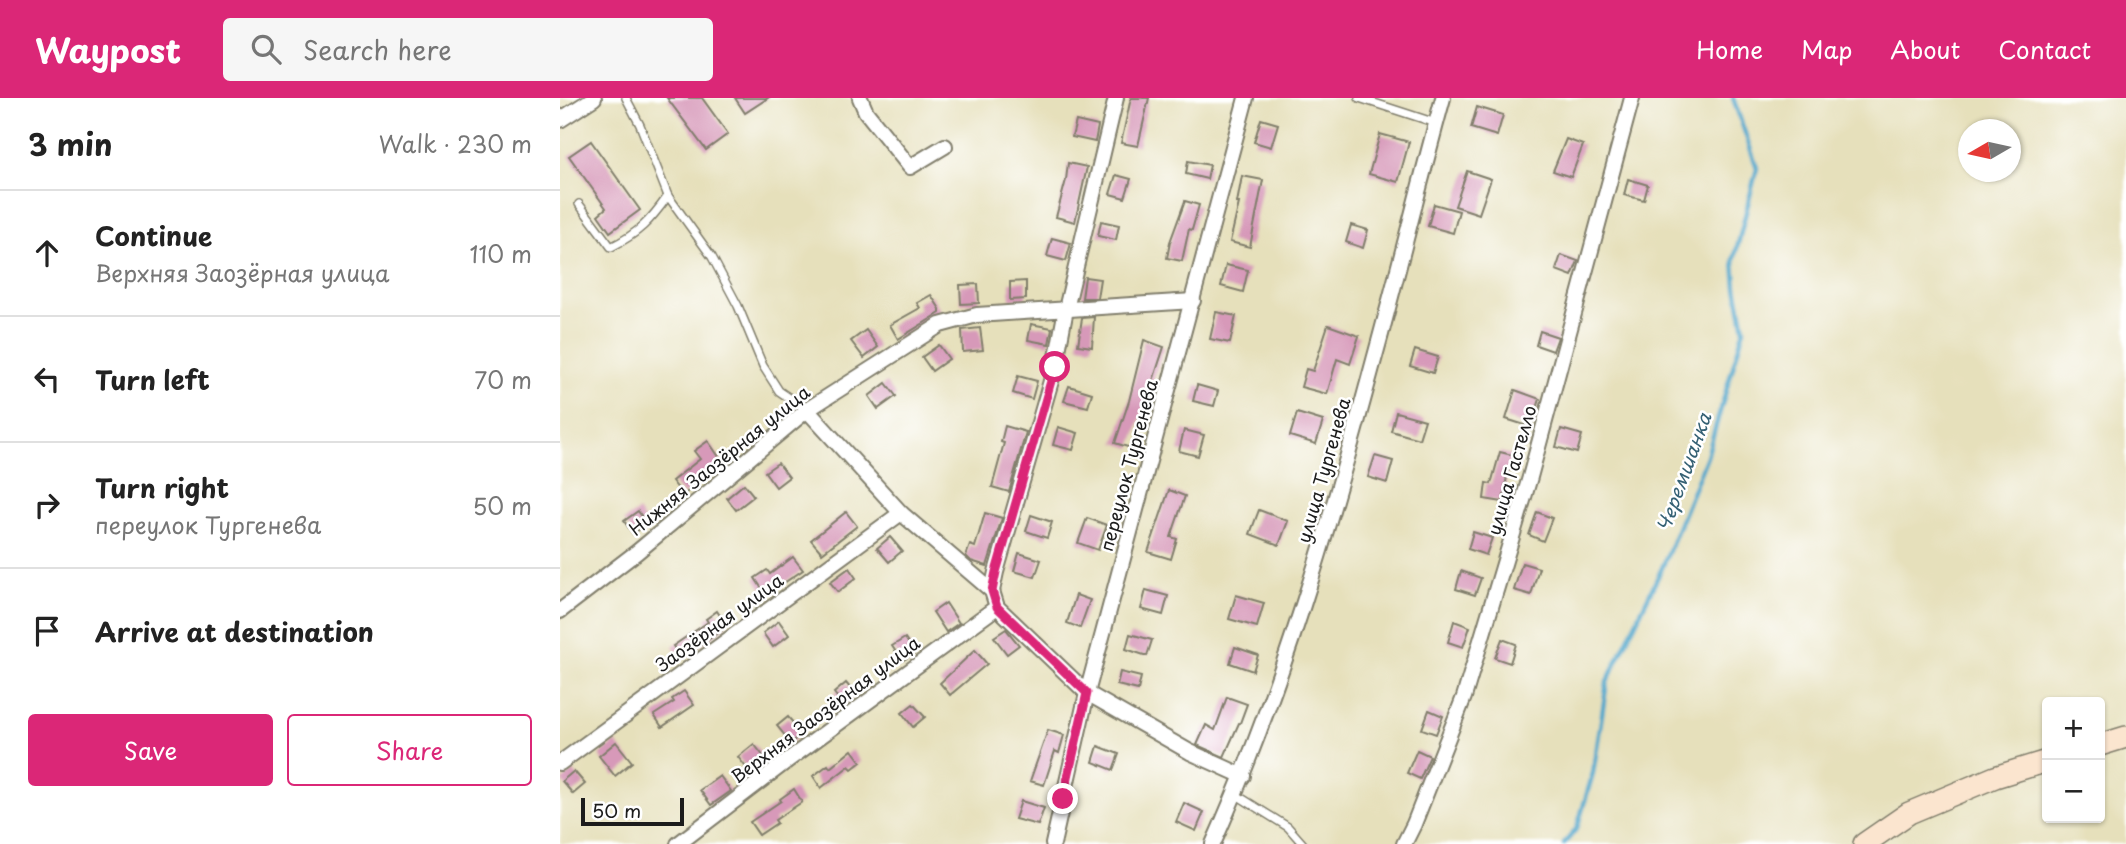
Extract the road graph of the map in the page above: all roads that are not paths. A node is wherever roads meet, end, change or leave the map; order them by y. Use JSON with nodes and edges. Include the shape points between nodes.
{"nodes":[{"id":1,"x":594,"y":98,"type":"edge"},
{"id":2,"x":626,"y":98,"type":"edge"},
{"id":3,"x":860,"y":98,"type":"edge"},
{"id":4,"x":1116,"y":98,"type":"edge"},
{"id":5,"x":1246,"y":98,"type":"edge"},
{"id":6,"x":1359,"y":98,"type":"edge"},
{"id":7,"x":1443,"y":98,"type":"edge"},
{"id":8,"x":1632,"y":98,"type":"edge"},
{"id":9,"x":560,"y":120,"type":"edge"},
{"id":10,"x":1436,"y":122,"type":"junction"},
{"id":11,"x":945,"y":146,"type":"dead end"},
{"id":12,"x":668,"y":196,"type":"junction"},
{"id":13,"x":579,"y":204,"type":"dead end"},
{"id":14,"x":1193,"y":302,"type":"junction"},
{"id":15,"x":1066,"y":309,"type":"junction"},
{"id":16,"x":807,"y":410,"type":"junction"},
{"id":17,"x":901,"y":513,"type":"junction"},
{"id":18,"x":992,"y":591,"type":"junction"},
{"id":19,"x":997,"y":607,"type":"junction"},
{"id":20,"x":560,"y":611,"type":"edge"},
{"id":21,"x":1087,"y":693,"type":"junction"},
{"id":22,"x":2126,"y":737,"type":"edge"},
{"id":23,"x":2105,"y":743,"type":"edge"},
{"id":24,"x":560,"y":763,"type":"edge"},
{"id":25,"x":2042,"y":763,"type":"edge"},
{"id":26,"x":1243,"y":776,"type":"junction"},
{"id":27,"x":1235,"y":794,"type":"junction"},
{"id":28,"x":678,"y":844,"type":"edge"},
{"id":29,"x":1053,"y":844,"type":"edge"},
{"id":30,"x":1213,"y":844,"type":"edge"},
{"id":31,"x":1303,"y":844,"type":"edge"},
{"id":32,"x":1404,"y":844,"type":"edge"},
{"id":33,"x":1864,"y":844,"type":"edge"}],
"edges":[{"from":1,"to":9,"type":"street"},
{"from":2,"to":12,"type":"lane"},
{"from":3,"to":11,"type":"street","via":[[910,167]]},
{"from":4,"to":15,"type":"street"},
{"from":5,"to":14,"type":"street","name":"переулок Тургенева"},
{"from":6,"to":10,"type":"lane"},
{"from":7,"to":10,"type":"street","name":"улица Тургенева"},
{"from":8,"to":32,"type":"street","name":"улица Гастелло","via":[[1537,450],[1464,697]]},
{"from":10,"to":26,"type":"street","name":"улица Тургенева","via":[[1311,578]]},
{"from":12,"to":13,"type":"lane","via":[[632,236],[611,247]]},
{"from":12,"to":16,"type":"lane","via":[[712,257],[779,391]]},
{"from":14,"to":15,"type":"street","name":"Нижняя Заозёрная улица"},
{"from":14,"to":21,"type":"street","name":"переулок Тургенева"},
{"from":15,"to":16,"type":"street","name":"Нижняя Заозёрная улица","via":[[976,315],[940,325]]},
{"from":15,"to":18,"type":"street","via":[[1055,367]]},
{"from":16,"to":17,"type":"street"},
{"from":16,"to":20,"type":"street","name":"Нижняя Заозёрная улица"},
{"from":17,"to":18,"type":"street"},
{"from":17,"to":24,"type":"street","name":"Заозёрная улица"},
{"from":18,"to":19,"type":"street"},
{"from":19,"to":21,"type":"street"},
{"from":19,"to":28,"type":"street","name":"Верхняя Заозёрная улица"},
{"from":21,"to":26,"type":"street","via":[[1190,752]]},
{"from":21,"to":29,"type":"street","name":"переулок Тургенева"},
{"from":22,"to":23,"type":"street"},
{"from":25,"to":33,"type":"street","via":[[1909,813]]},
{"from":26,"to":27,"type":"street","name":"улица Тургенева"},
{"from":27,"to":30,"type":"street","name":"улица Тургенева"},
{"from":27,"to":31,"type":"lane","via":[[1288,827]]}]}
